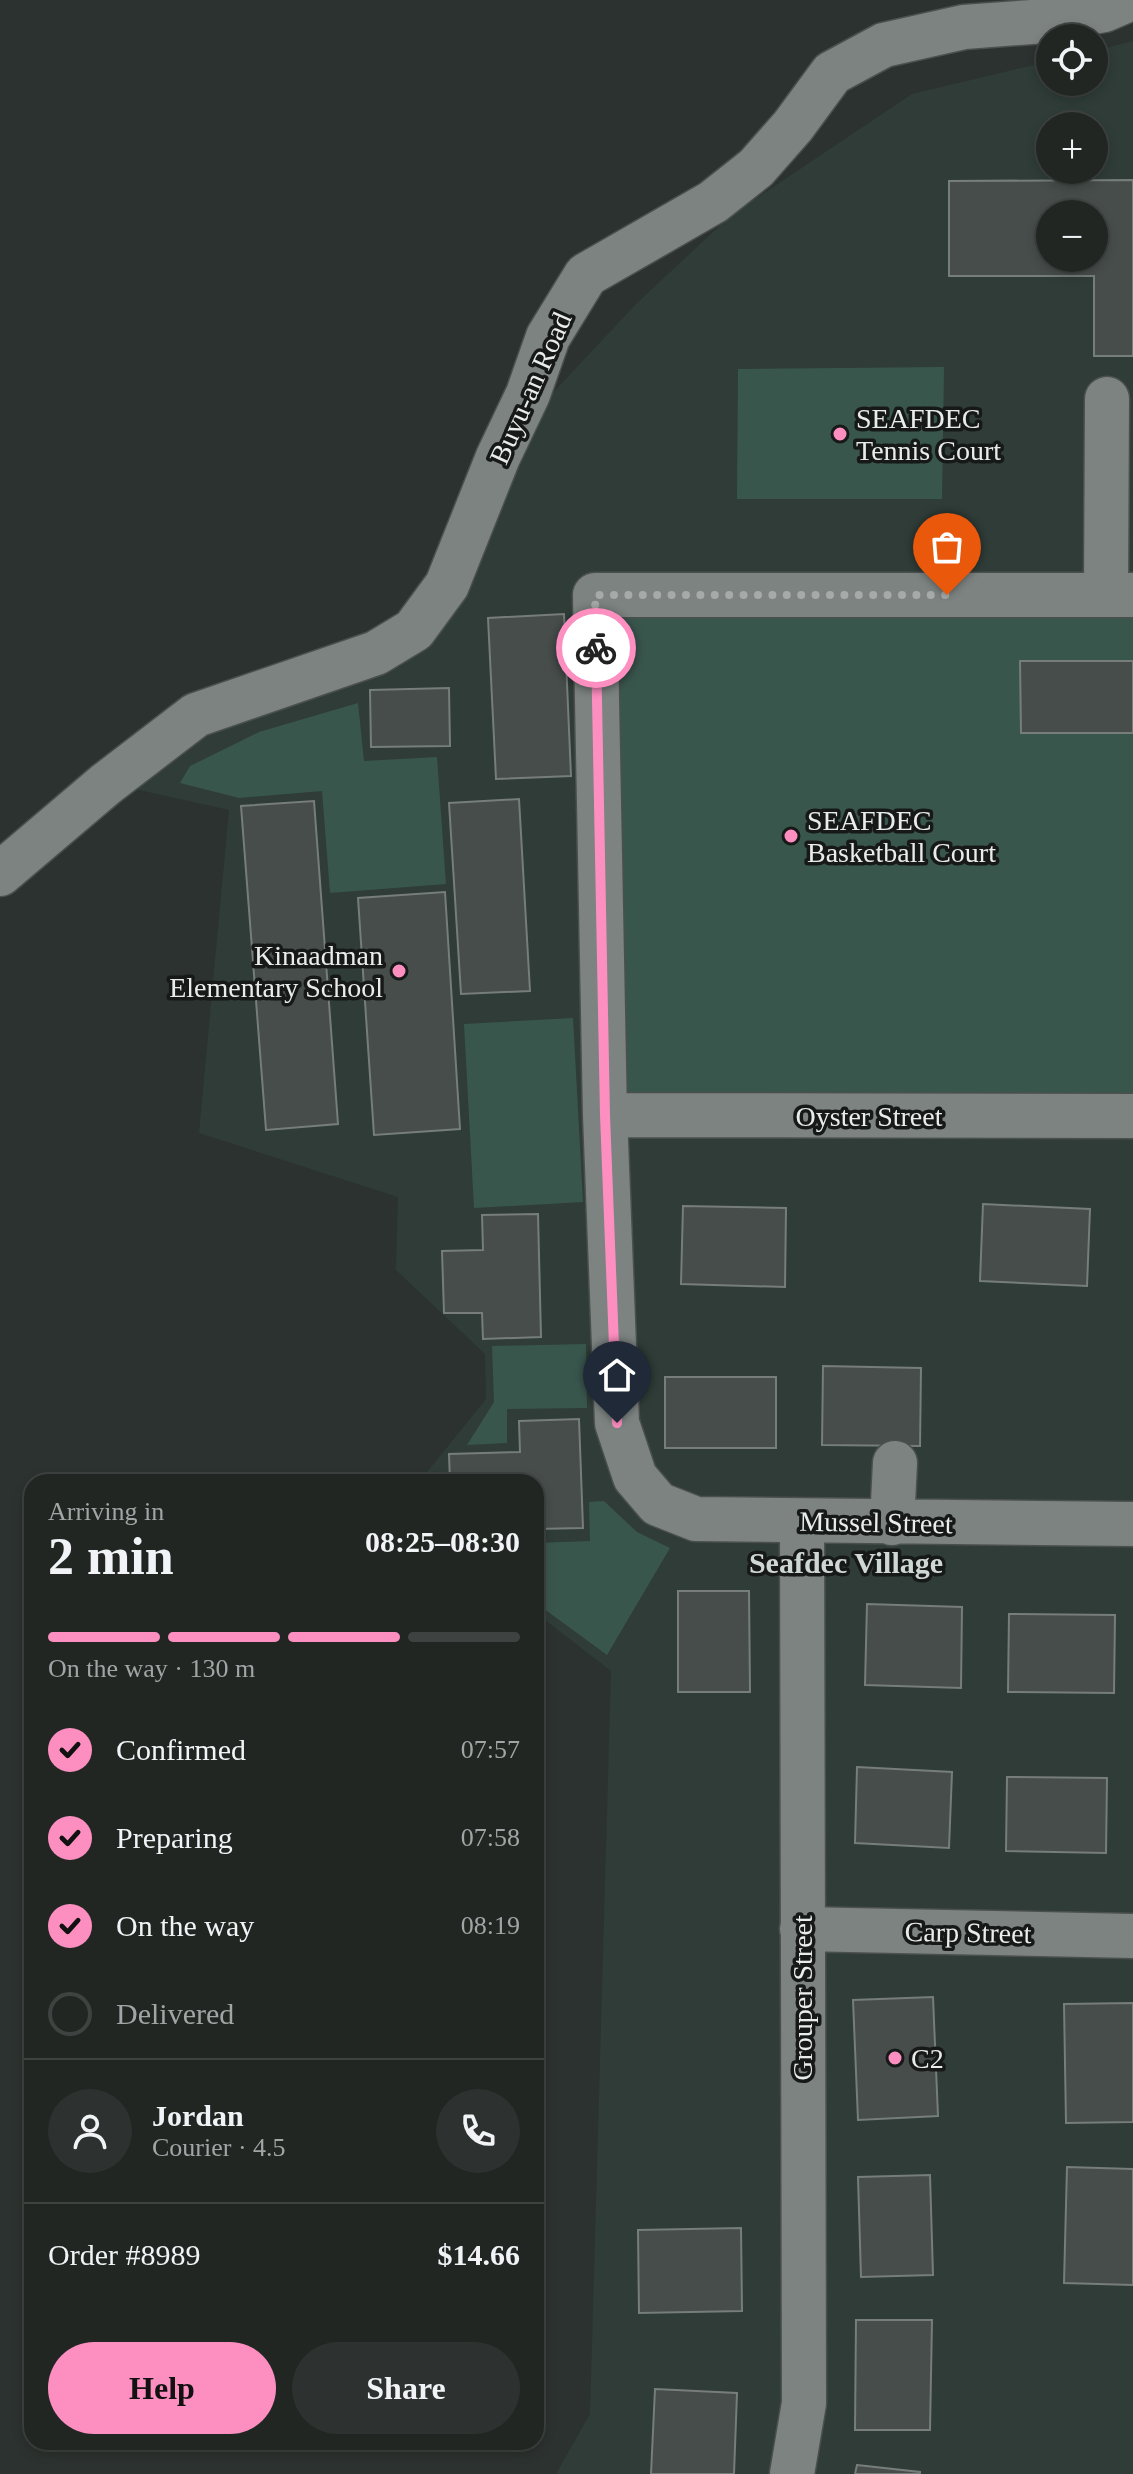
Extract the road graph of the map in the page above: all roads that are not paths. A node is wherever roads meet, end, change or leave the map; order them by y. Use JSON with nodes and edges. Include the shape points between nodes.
{"nodes":[{"id":1,"x":1127,"y":0,"type":"edge"},
{"id":2,"x":1107,"y":399,"type":"dead end"},
{"id":3,"x":1120,"y":595,"type":"edge"},
{"id":4,"x":0,"y":874,"type":"edge"},
{"id":5,"x":605,"y":1115,"type":"junction"},
{"id":6,"x":1133,"y":1116,"type":"edge"},
{"id":7,"x":895,"y":1463,"type":"dead end"},
{"id":8,"x":802,"y":1521,"type":"junction"},
{"id":9,"x":892,"y":1523,"type":"junction"},
{"id":10,"x":1133,"y":1524,"type":"edge"},
{"id":11,"x":802,"y":1929,"type":"junction"},
{"id":12,"x":1133,"y":1936,"type":"edge"},
{"id":13,"x":792,"y":2474,"type":"edge"}],
"edges":[{"from":1,"to":4,"type":"street","name":"Buyu-an Road","via":[[1045,21],[964,27],[884,45],[832,73],[756,168],[713,202],[586,275],[548,337],[447,585],[414,630],[376,653],[196,715]]},
{"from":2,"to":3,"type":"street"},
{"from":3,"to":5,"type":"street","via":[[595,595]]},
{"from":5,"to":6,"type":"street","name":"Oyster Street"},
{"from":5,"to":8,"type":"street","name":"Mussel Street","via":[[617,1423],[635,1477],[658,1504],[696,1519]]},
{"from":7,"to":9,"type":"street"},
{"from":8,"to":9,"type":"street","name":"Mussel Street"},
{"from":8,"to":11,"type":"street","name":"Grouper Street"},
{"from":9,"to":10,"type":"street","name":"Mussel Street"},
{"from":11,"to":12,"type":"street","name":"Carp Street"},
{"from":11,"to":13,"type":"street","name":"Grouper Street","via":[[804,2403]]}]}
